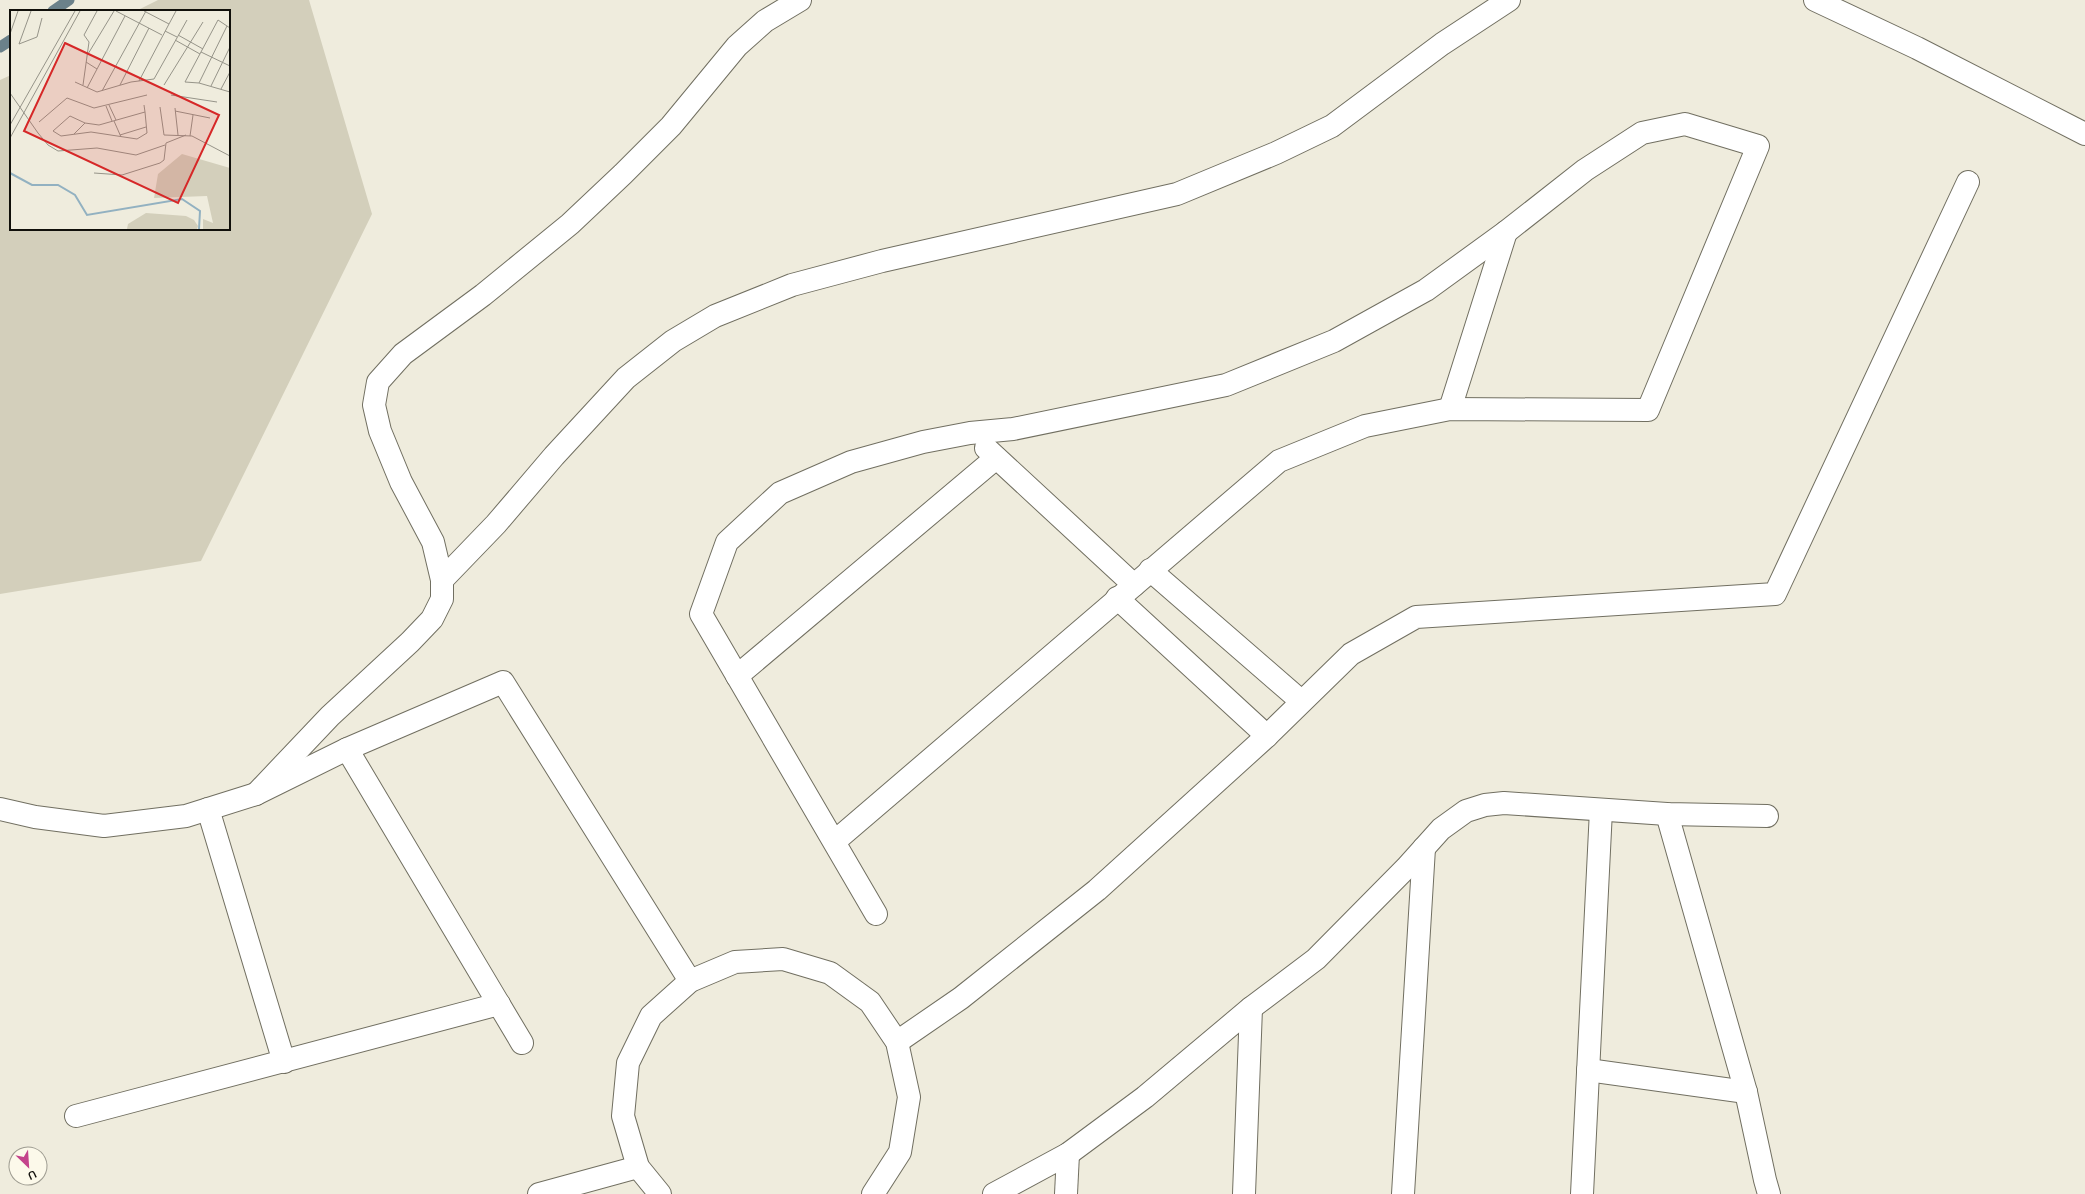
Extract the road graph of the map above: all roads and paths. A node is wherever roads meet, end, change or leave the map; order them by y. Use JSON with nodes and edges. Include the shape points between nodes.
{"nodes":[{"id":1,"x":800,"y":0,"type":"edge"},
{"id":2,"x":1509,"y":0,"type":"edge"},
{"id":3,"x":1815,"y":0,"type":"edge"},
{"id":4,"x":2085,"y":134,"type":"edge"},
{"id":5,"x":1968,"y":182,"type":"dead end"},
{"id":6,"x":1506,"y":232,"type":"junction"},
{"id":7,"x":1450,"y":409,"type":"junction"},
{"id":8,"x":970,"y":433,"type":"junction"},
{"id":9,"x":996,"y":458,"type":"junction"},
{"id":10,"x":1150,"y":570,"type":"junction"},
{"id":11,"x":442,"y":580,"type":"junction"},
{"id":12,"x":1125,"y":591,"type":"junction"},
{"id":13,"x":737,"y":676,"type":"junction"},
{"id":14,"x":1301,"y":701,"type":"junction"},
{"id":15,"x":1267,"y":736,"type":"junction"},
{"id":16,"x":347,"y":749,"type":"junction"},
{"id":17,"x":256,"y":794,"type":"junction"},
{"id":18,"x":0,"y":809,"type":"edge"},
{"id":19,"x":208,"y":809,"type":"junction"},
{"id":20,"x":1601,"y":810,"type":"junction"},
{"id":21,"x":1667,"y":814,"type":"junction"},
{"id":22,"x":1767,"y":816,"type":"dead end"},
{"id":23,"x":834,"y":842,"type":"junction"},
{"id":24,"x":1424,"y":848,"type":"junction"},
{"id":25,"x":876,"y":914,"type":"dead end"},
{"id":26,"x":690,"y":980,"type":"junction"},
{"id":27,"x":499,"y":1004,"type":"junction"},
{"id":28,"x":1252,"y":1008,"type":"junction"},
{"id":29,"x":897,"y":1042,"type":"junction"},
{"id":30,"x":522,"y":1044,"type":"dead end"},
{"id":31,"x":284,"y":1062,"type":"junction"},
{"id":32,"x":1588,"y":1070,"type":"junction"},
{"id":33,"x":1746,"y":1092,"type":"junction"},
{"id":34,"x":76,"y":1116,"type":"dead end"},
{"id":35,"x":1068,"y":1154,"type":"junction"},
{"id":36,"x":638,"y":1167,"type":"junction"},
{"id":37,"x":1765,"y":1189,"type":"edge"},
{"id":38,"x":539,"y":1194,"type":"edge"},
{"id":39,"x":660,"y":1194,"type":"edge"},
{"id":40,"x":873,"y":1194,"type":"edge"},
{"id":41,"x":994,"y":1194,"type":"edge"},
{"id":42,"x":1066,"y":1194,"type":"edge"},
{"id":43,"x":1244,"y":1194,"type":"edge"},
{"id":44,"x":1403,"y":1194,"type":"edge"},
{"id":45,"x":1582,"y":1194,"type":"edge"}],
"edges":[{"from":1,"to":11,"type":"street","via":[[765,21],[737,46],[671,126],[570,224],[483,295],[402,354],[378,382],[374,405],[380,431],[402,482],[433,542]]},
{"from":2,"to":11,"type":"street","via":[[1442,44],[1332,126],[1276,153],[1177,194],[882,261],[792,285],[715,316],[673,341],[626,378],[496,524]]},
{"from":3,"to":4,"type":"street","via":[[1917,48]]},
{"from":5,"to":14,"type":"street","via":[[1775,594],[1416,617],[1351,654]]},
{"from":6,"to":7,"type":"street"},
{"from":6,"to":7,"type":"street","via":[[1585,170],[1642,132],[1685,124],[1758,146],[1648,410]]},
{"from":6,"to":8,"type":"street","via":[[1426,290],[1334,341],[1226,385],[1013,429]]},
{"from":7,"to":10,"type":"street","via":[[1364,426],[1279,461]]},
{"from":8,"to":9,"type":"street"},
{"from":8,"to":13,"type":"street","via":[[923,442],[851,462],[780,494],[727,542],[701,614]]},
{"from":9,"to":12,"type":"street"},
{"from":9,"to":13,"type":"street"},
{"from":10,"to":12,"type":"street"},
{"from":10,"to":14,"type":"street"},
{"from":11,"to":17,"type":"street","via":[[442,599],[432,619],[330,716]]},
{"from":12,"to":15,"type":"street"},
{"from":12,"to":23,"type":"street"},
{"from":13,"to":23,"type":"street"},
{"from":14,"to":15,"type":"street"},
{"from":15,"to":29,"type":"street","via":[[1097,890],[961,998]]},
{"from":16,"to":17,"type":"street"},
{"from":16,"to":26,"type":"street","via":[[503,682]]},
{"from":16,"to":27,"type":"street"},
{"from":17,"to":19,"type":"street"},
{"from":18,"to":19,"type":"street","via":[[35,817],[104,826],[186,816]]},
{"from":19,"to":31,"type":"street"},
{"from":20,"to":21,"type":"street"},
{"from":20,"to":24,"type":"street","via":[[1504,803],[1485,806],[1466,811],[1441,829]]},
{"from":20,"to":32,"type":"street"},
{"from":21,"to":22,"type":"street"},
{"from":21,"to":33,"type":"street"},
{"from":23,"to":25,"type":"street"},
{"from":24,"to":28,"type":"street","via":[[1316,959]]},
{"from":24,"to":44,"type":"street"},
{"from":26,"to":29,"type":"street","via":[[735,962],[783,959],[830,973],[870,1002]]},
{"from":26,"to":36,"type":"street","via":[[651,1016],[628,1064],[623,1116]]},
{"from":27,"to":30,"type":"street"},
{"from":27,"to":31,"type":"street"},
{"from":28,"to":35,"type":"street","via":[[1145,1097]]},
{"from":28,"to":43,"type":"street"},
{"from":29,"to":40,"type":"street","via":[[909,1097],[900,1152]]},
{"from":31,"to":34,"type":"street"},
{"from":32,"to":33,"type":"street"},
{"from":32,"to":45,"type":"street"},
{"from":33,"to":37,"type":"street"},
{"from":35,"to":41,"type":"street"},
{"from":35,"to":42,"type":"street"},
{"from":36,"to":38,"type":"street"},
{"from":36,"to":39,"type":"street"}]}
